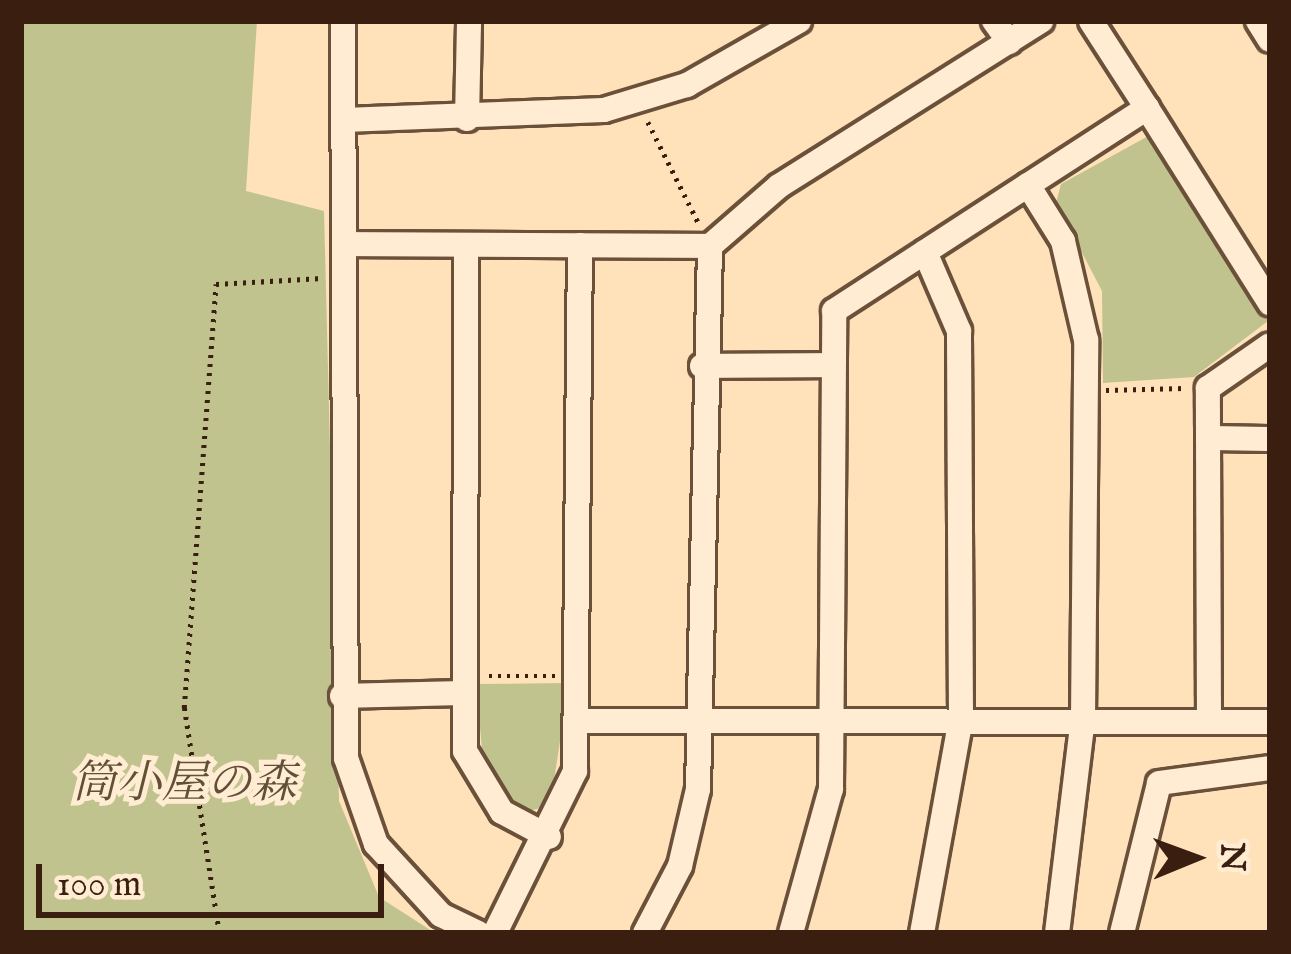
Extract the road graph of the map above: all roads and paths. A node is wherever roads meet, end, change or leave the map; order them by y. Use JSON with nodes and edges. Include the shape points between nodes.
{"nodes":[{"id":1,"x":343,"y":21,"type":"edge"},
{"id":2,"x":469,"y":21,"type":"edge"},
{"id":3,"x":799,"y":21,"type":"edge"},
{"id":4,"x":1041,"y":21,"type":"edge"},
{"id":5,"x":1091,"y":21,"type":"edge"},
{"id":6,"x":1258,"y":21,"type":"edge"},
{"id":7,"x":1001,"y":31,"type":"edge"},
{"id":8,"x":1270,"y":40,"type":"edge"},
{"id":9,"x":638,"y":101,"type":"junction"},
{"id":10,"x":1147,"y":108,"type":"junction"},
{"id":11,"x":467,"y":119,"type":"junction"},
{"id":12,"x":344,"y":120,"type":"junction"},
{"id":13,"x":1028,"y":185,"type":"junction"},
{"id":14,"x":345,"y":244,"type":"junction"},
{"id":15,"x":466,"y":245,"type":"junction"},
{"id":16,"x":580,"y":245,"type":"junction"},
{"id":17,"x":710,"y":246,"type":"junction"},
{"id":18,"x":925,"y":252,"type":"junction"},
{"id":19,"x":346,"y":277,"type":"junction"},
{"id":20,"x":1270,"y":303,"type":"edge"},
{"id":21,"x":1270,"y":344,"type":"edge"},
{"id":22,"x":702,"y":365,"type":"junction"},
{"id":23,"x":833,"y":365,"type":"junction"},
{"id":24,"x":1208,"y":388,"type":"junction"},
{"id":25,"x":1083,"y":390,"type":"junction"},
{"id":26,"x":1210,"y":438,"type":"junction"},
{"id":27,"x":1270,"y":439,"type":"edge"},
{"id":28,"x":579,"y":676,"type":"junction"},
{"id":29,"x":462,"y":684,"type":"junction"},
{"id":30,"x":342,"y":696,"type":"junction"},
{"id":31,"x":961,"y":718,"type":"junction"},
{"id":32,"x":834,"y":719,"type":"junction"},
{"id":33,"x":1083,"y":719,"type":"junction"},
{"id":34,"x":1209,"y":720,"type":"junction"},
{"id":35,"x":581,"y":721,"type":"junction"},
{"id":36,"x":702,"y":721,"type":"junction"},
{"id":37,"x":1270,"y":722,"type":"edge"},
{"id":38,"x":1270,"y":768,"type":"edge"},
{"id":39,"x":549,"y":837,"type":"junction"},
{"id":40,"x":219,"y":933,"type":"edge"},
{"id":41,"x":478,"y":933,"type":"edge"},
{"id":42,"x":495,"y":933,"type":"edge"},
{"id":43,"x":645,"y":933,"type":"edge"},
{"id":44,"x":791,"y":933,"type":"edge"},
{"id":45,"x":922,"y":933,"type":"edge"},
{"id":46,"x":1057,"y":933,"type":"edge"},
{"id":47,"x":1122,"y":933,"type":"edge"}],
"edges":[{"from":1,"to":12,"type":"street"},
{"from":2,"to":11,"type":"street"},
{"from":3,"to":9,"type":"street"},
{"from":4,"to":7,"type":"street"},
{"from":5,"to":10,"type":"street"},
{"from":6,"to":8,"type":"street"},
{"from":7,"to":17,"type":"street","via":[[779,186]]},
{"from":9,"to":11,"type":"street"},
{"from":9,"to":17,"type":"path"},
{"from":10,"to":13,"type":"street"},
{"from":10,"to":20,"type":"street"},
{"from":11,"to":12,"type":"street"},
{"from":12,"to":14,"type":"street"},
{"from":13,"to":18,"type":"street"},
{"from":13,"to":25,"type":"street","via":[[1074,269]]},
{"from":14,"to":15,"type":"street"},
{"from":14,"to":19,"type":"street"},
{"from":15,"to":16,"type":"street"},
{"from":15,"to":29,"type":"street"},
{"from":16,"to":17,"type":"street"},
{"from":16,"to":28,"type":"street"},
{"from":17,"to":22,"type":"street"},
{"from":18,"to":23,"type":"street","via":[[834,310]]},
{"from":18,"to":31,"type":"street","via":[[958,332]]},
{"from":19,"to":30,"type":"street"},
{"from":19,"to":40,"type":"path","via":[[216,284],[184,708]]},
{"from":21,"to":24,"type":"street"},
{"from":22,"to":23,"type":"street"},
{"from":22,"to":36,"type":"street"},
{"from":23,"to":32,"type":"street"},
{"from":24,"to":25,"type":"path"},
{"from":24,"to":26,"type":"street"},
{"from":25,"to":33,"type":"street"},
{"from":26,"to":27,"type":"street"},
{"from":26,"to":34,"type":"street"},
{"from":28,"to":29,"type":"path"},
{"from":28,"to":35,"type":"street"},
{"from":29,"to":30,"type":"street"},
{"from":29,"to":39,"type":"street","via":[[465,751],[484,792]]},
{"from":30,"to":41,"type":"street","via":[[356,802],[376,844],[441,915]]},
{"from":31,"to":32,"type":"street"},
{"from":31,"to":33,"type":"street"},
{"from":31,"to":45,"type":"street"},
{"from":32,"to":36,"type":"street"},
{"from":32,"to":44,"type":"street","via":[[826,831]]},
{"from":33,"to":34,"type":"street"},
{"from":33,"to":46,"type":"street"},
{"from":34,"to":37,"type":"street"},
{"from":35,"to":36,"type":"street"},
{"from":35,"to":39,"type":"street","via":[[568,804]]},
{"from":36,"to":43,"type":"street","via":[[680,866]]},
{"from":38,"to":47,"type":"street","via":[[1159,783]]},
{"from":39,"to":42,"type":"street"}]}
